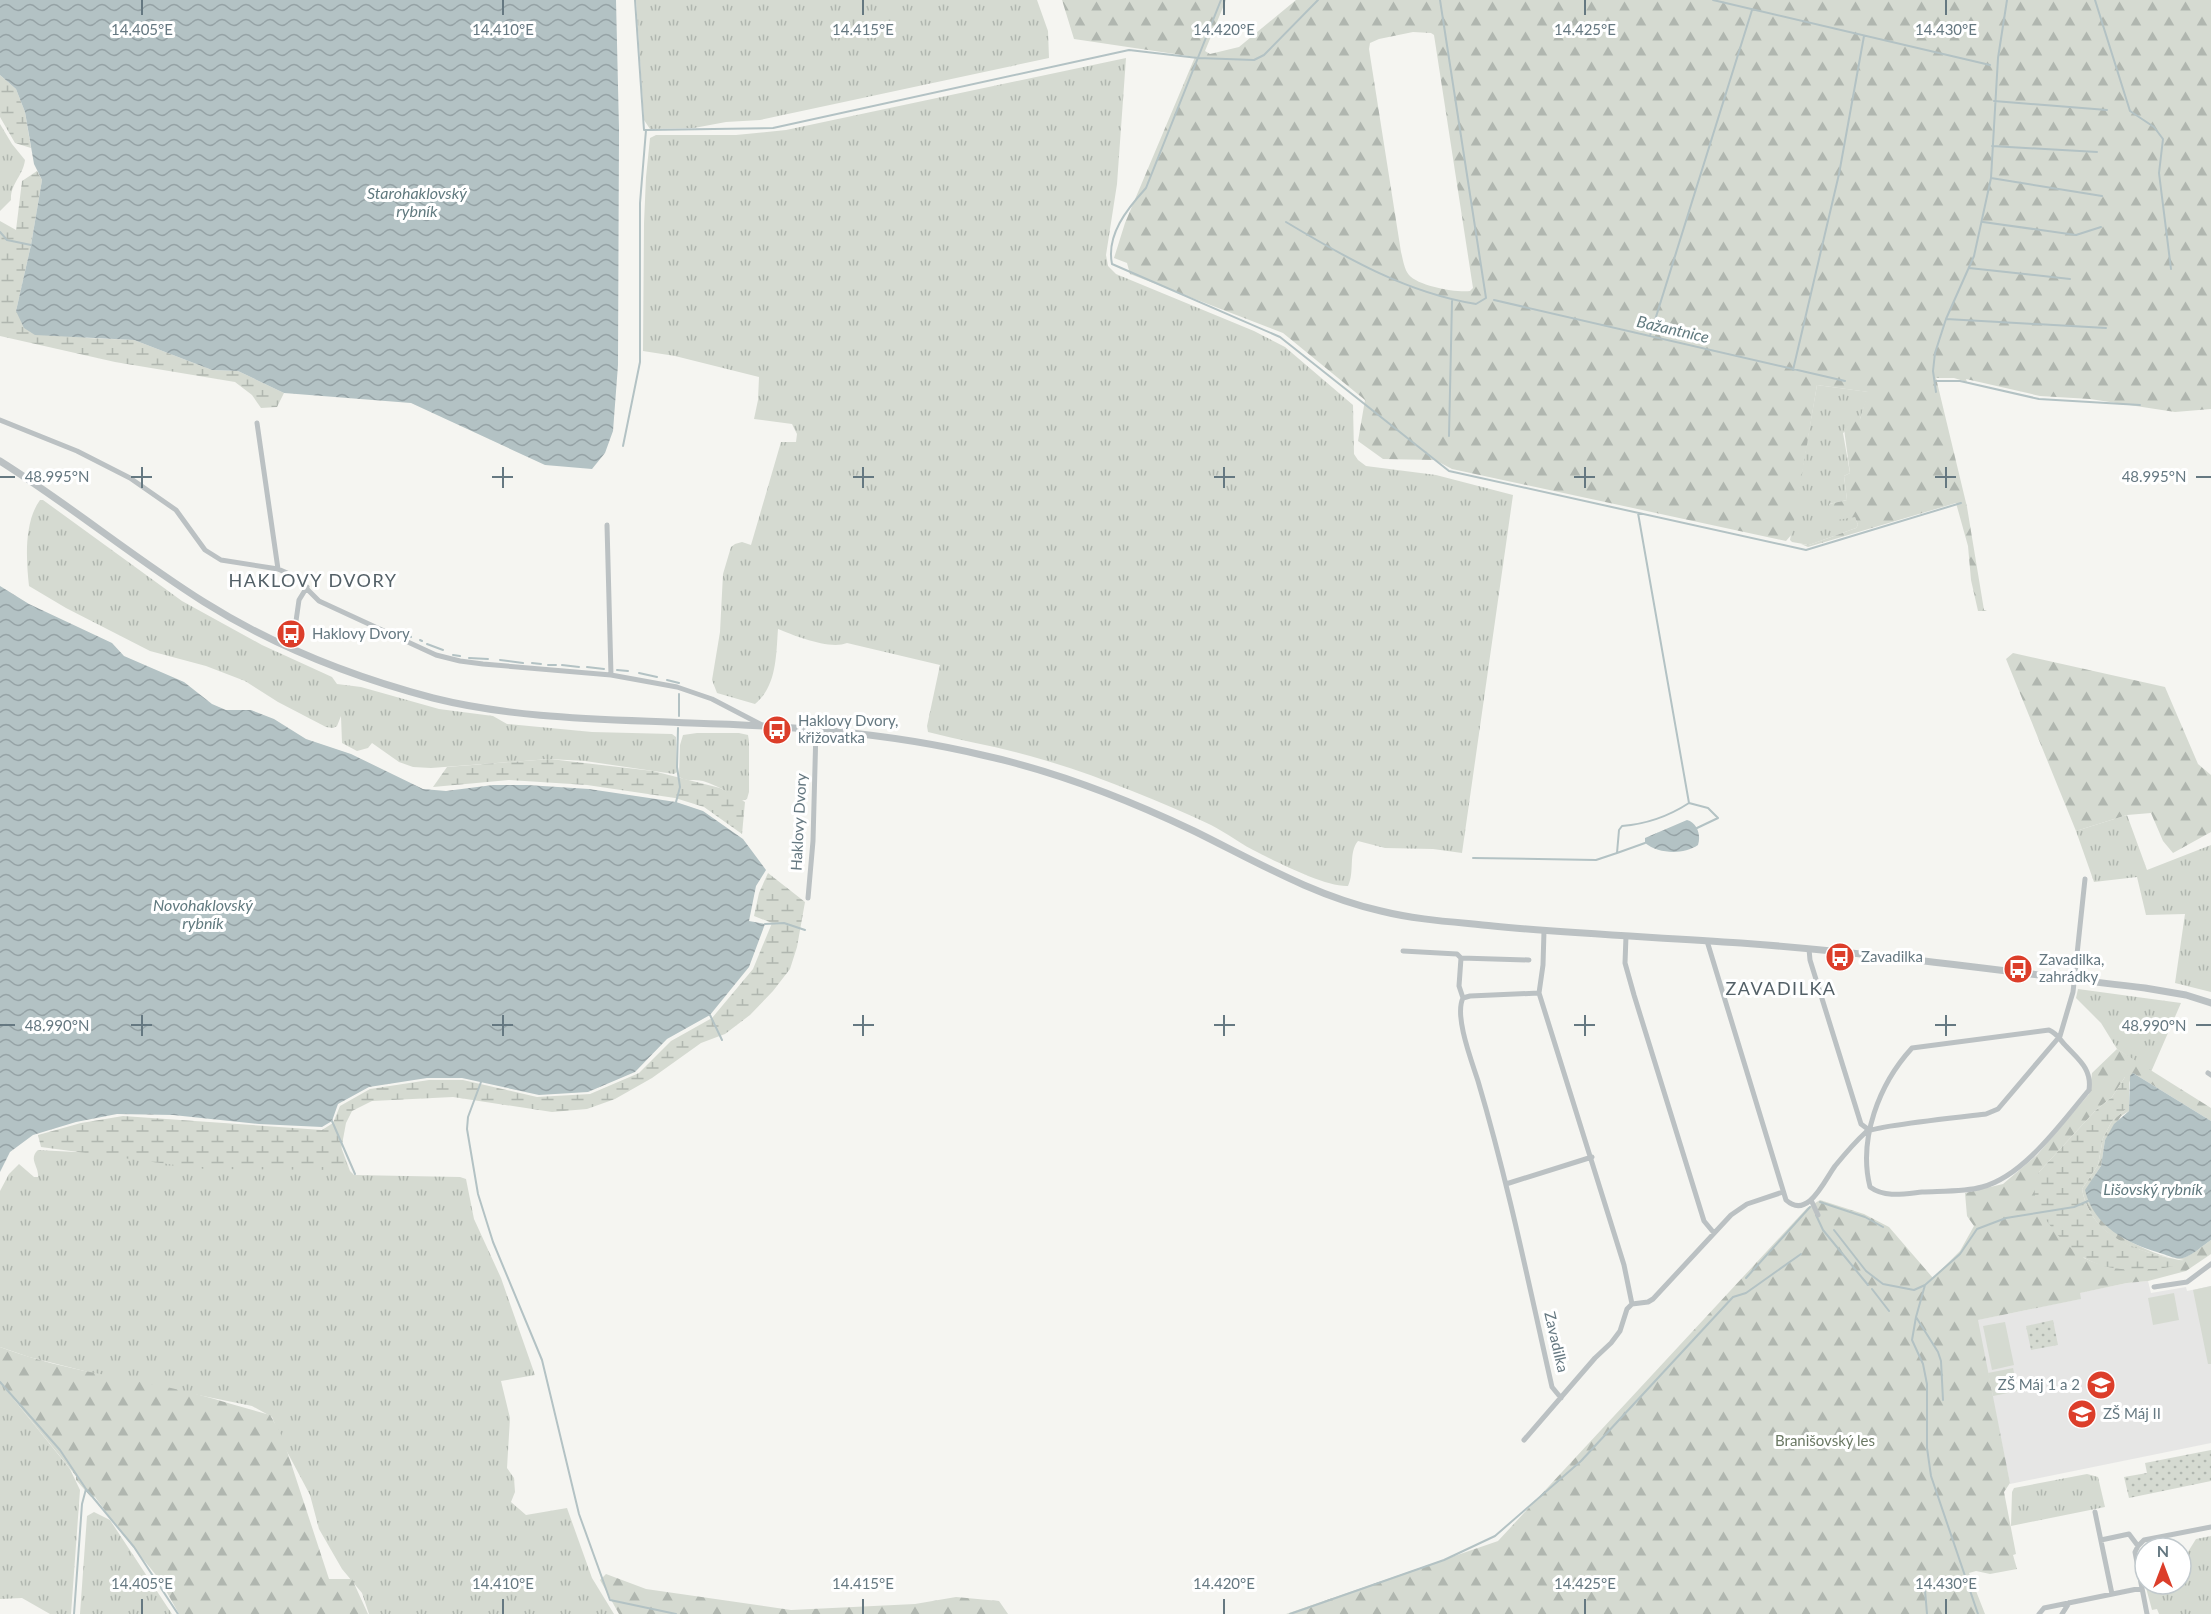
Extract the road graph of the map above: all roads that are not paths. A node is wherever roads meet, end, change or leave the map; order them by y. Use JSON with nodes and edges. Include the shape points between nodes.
{"nodes":[{"id":1,"x":0,"y":420,"type":"edge"},
{"id":2,"x":257,"y":423,"type":"dead end"},
{"id":3,"x":0,"y":461,"type":"edge"},
{"id":4,"x":607,"y":525,"type":"dead end"},
{"id":5,"x":278,"y":569,"type":"junction"},
{"id":6,"x":307,"y":587,"type":"junction"},
{"id":7,"x":292,"y":649,"type":"junction"},
{"id":8,"x":611,"y":675,"type":"junction"},
{"id":9,"x":762,"y":725,"type":"junction"},
{"id":10,"x":816,"y":729,"type":"junction"},
{"id":11,"x":2085,"y":879,"type":"dead end"},
{"id":12,"x":808,"y":898,"type":"dead end"},
{"id":13,"x":1544,"y":931,"type":"junction"},
{"id":14,"x":1626,"y":936,"type":"junction"},
{"id":15,"x":1707,"y":941,"type":"junction"},
{"id":16,"x":1809,"y":949,"type":"junction"},
{"id":17,"x":1403,"y":951,"type":"dead end"},
{"id":18,"x":1461,"y":957,"type":"junction"},
{"id":19,"x":1529,"y":960,"type":"dead end"},
{"id":20,"x":2075,"y":979,"type":"junction"},
{"id":21,"x":1539,"y":993,"type":"junction"},
{"id":22,"x":1463,"y":998,"type":"junction"},
{"id":23,"x":2211,"y":1003,"type":"edge"},
{"id":24,"x":2060,"y":1036,"type":"junction"},
{"id":25,"x":1869,"y":1130,"type":"junction"},
{"id":26,"x":1592,"y":1157,"type":"junction"},
{"id":27,"x":1506,"y":1184,"type":"junction"},
{"id":28,"x":1783,"y":1192,"type":"junction"},
{"id":29,"x":1811,"y":1200,"type":"junction"},
{"id":30,"x":1818,"y":1215,"type":"dead end"},
{"id":31,"x":1714,"y":1233,"type":"junction"},
{"id":32,"x":2211,"y":1264,"type":"edge"},
{"id":33,"x":2154,"y":1287,"type":"dead end"},
{"id":34,"x":1632,"y":1305,"type":"junction"},
{"id":35,"x":1561,"y":1398,"type":"junction"},
{"id":36,"x":1524,"y":1440,"type":"dead end"},
{"id":37,"x":2095,"y":1512,"type":"dead end"},
{"id":38,"x":2211,"y":1527,"type":"edge"},
{"id":39,"x":2163,"y":1536,"type":"edge"},
{"id":40,"x":2133,"y":1539,"type":"edge"},
{"id":41,"x":2101,"y":1540,"type":"junction"},
{"id":42,"x":2133,"y":1590,"type":"edge"},
{"id":43,"x":2112,"y":1594,"type":"junction"},
{"id":44,"x":2143,"y":1596,"type":"edge"},
{"id":45,"x":2069,"y":1603,"type":"junction"},
{"id":46,"x":2039,"y":1614,"type":"edge"},
{"id":47,"x":2062,"y":1614,"type":"edge"},
{"id":48,"x":2146,"y":1614,"type":"edge"}],
"edges":[{"from":1,"to":5,"type":"street","via":[[77,451],[130,478],[176,510],[205,550],[222,560]]},
{"from":2,"to":5,"type":"street"},
{"from":3,"to":7,"type":"street","via":[[208,605]]},
{"from":4,"to":8,"type":"street"},
{"from":5,"to":6,"type":"street"},
{"from":6,"to":7,"type":"street","via":[[298,600]]},
{"from":6,"to":8,"type":"street","via":[[319,601],[436,655],[483,664]]},
{"from":7,"to":9,"type":"street","via":[[349,673],[436,699],[510,712],[566,718]]},
{"from":8,"to":9,"type":"street","via":[[677,687],[712,699]]},
{"from":9,"to":10,"type":"street"},
{"from":10,"to":12,"type":"street","name":"Haklovy Dvory"},
{"from":10,"to":13,"type":"street","via":[[936,745],[1044,771],[1148,811],[1351,904],[1406,917]]},
{"from":11,"to":20,"type":"street"},
{"from":13,"to":14,"type":"street"},
{"from":13,"to":21,"type":"street"},
{"from":14,"to":15,"type":"street"},
{"from":14,"to":31,"type":"street","via":[[1625,963],[1634,994],[1704,1221]]},
{"from":15,"to":16,"type":"street"},
{"from":15,"to":28,"type":"street"},
{"from":16,"to":20,"type":"street"},
{"from":16,"to":25,"type":"street","via":[[1861,1124]]},
{"from":17,"to":18,"type":"street"},
{"from":18,"to":19,"type":"street"},
{"from":18,"to":22,"type":"street","name":"Zavadilka","via":[[1459,986]]},
{"from":20,"to":23,"type":"street","via":[[2186,995]]},
{"from":20,"to":24,"type":"street"},
{"from":21,"to":22,"type":"street"},
{"from":21,"to":26,"type":"street"},
{"from":22,"to":27,"type":"street","name":"Zavadilka","via":[[1460,1004],[1466,1042]]},
{"from":24,"to":25,"type":"street","via":[[1993,1112]]},
{"from":24,"to":25,"type":"street","via":[[2049,1030],[1912,1048],[1890,1080]]},
{"from":24,"to":25,"type":"street","via":[[2085,1064],[2090,1080],[2088,1090],[2035,1154],[1982,1188],[1879,1194],[1870,1187],[1866,1172]]},
{"from":25,"to":29,"type":"street","via":[[1835,1166]]},
{"from":26,"to":27,"type":"street"},
{"from":26,"to":34,"type":"street"},
{"from":27,"to":35,"type":"street","name":"Zavadilka","via":[[1552,1388]]},
{"from":28,"to":29,"type":"street","via":[[1791,1205]]},
{"from":28,"to":31,"type":"street","via":[[1747,1204]]},
{"from":29,"to":30,"type":"street"},
{"from":31,"to":34,"type":"street","via":[[1653,1299]]},
{"from":32,"to":33,"type":"street","via":[[2187,1282]]},
{"from":34,"to":35,"type":"street","name":"Zavadilka","via":[[1611,1343]]},
{"from":35,"to":36,"type":"street","name":"Zavadilka"},
{"from":37,"to":41,"type":"street"},
{"from":38,"to":39,"type":"street"},
{"from":40,"to":41,"type":"street","via":[[2129,1534]]},
{"from":41,"to":43,"type":"street"},
{"from":42,"to":43,"type":"street"},
{"from":43,"to":45,"type":"street"},
{"from":44,"to":48,"type":"street"},
{"from":45,"to":46,"type":"street","via":[[2044,1608]]},
{"from":45,"to":47,"type":"street"}]}
